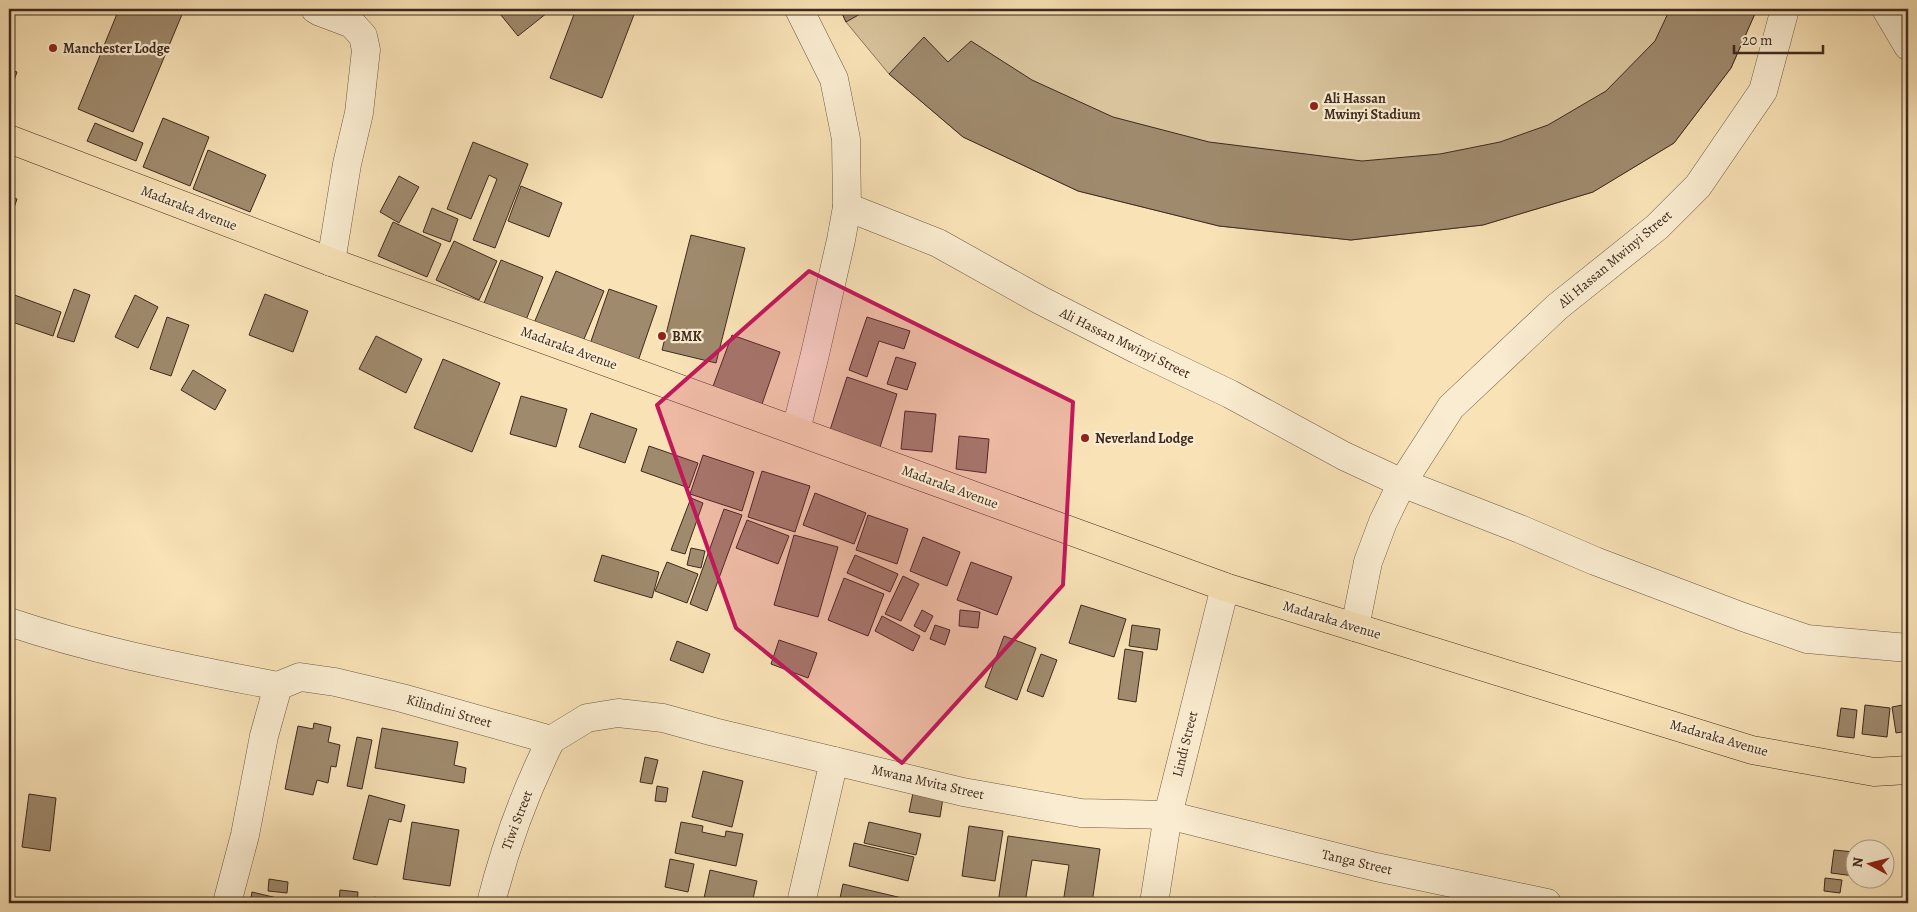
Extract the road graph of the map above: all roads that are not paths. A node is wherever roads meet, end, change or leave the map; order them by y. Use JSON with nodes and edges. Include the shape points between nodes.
{"nodes":[{"id":1,"x":315,"y":9,"type":"edge"},
{"id":2,"x":799,"y":9,"type":"edge"},
{"id":3,"x":1785,"y":9,"type":"edge"},
{"id":4,"x":1886,"y":9,"type":"edge"},
{"id":5,"x":1908,"y":46,"type":"edge"},
{"id":6,"x":9,"y":139,"type":"edge"},
{"id":7,"x":847,"y":207,"type":"junction"},
{"id":8,"x":331,"y":262,"type":"junction"},
{"id":9,"x":796,"y":430,"type":"junction"},
{"id":10,"x":1402,"y":483,"type":"junction"},
{"id":11,"x":1225,"y":587,"type":"junction"},
{"id":12,"x":9,"y":622,"type":"edge"},
{"id":13,"x":1355,"y":627,"type":"junction"},
{"id":14,"x":1908,"y":648,"type":"edge"},
{"id":15,"x":278,"y":686,"type":"junction"},
{"id":16,"x":550,"y":740,"type":"junction"},
{"id":17,"x":834,"y":760,"type":"junction"},
{"id":18,"x":1908,"y":770,"type":"edge"},
{"id":19,"x":1168,"y":815,"type":"junction"},
{"id":20,"x":228,"y":903,"type":"edge"},
{"id":21,"x":492,"y":903,"type":"edge"},
{"id":22,"x":801,"y":903,"type":"edge"},
{"id":23,"x":1154,"y":903,"type":"edge"},
{"id":24,"x":1547,"y":903,"type":"edge"}],
"edges":[{"from":1,"to":8,"type":"street","via":[[352,24],[362,36],[366,50],[359,113]]},
{"from":2,"to":7,"type":"street","via":[[834,79],[846,138]]},
{"from":3,"to":10,"type":"street","name":"Ali Hassan Mwinyi Street","via":[[1763,91],[1698,186],[1657,227],[1557,307],[1451,407]]},
{"from":4,"to":5,"type":"street"},
{"from":6,"to":8,"type":"main road","name":"Madaraka Avenue"},
{"from":7,"to":9,"type":"street"},
{"from":7,"to":10,"type":"street","name":"Ali Hassan Mwinyi Street","via":[[938,243],[1040,300]]},
{"from":8,"to":9,"type":"main road","name":"Madaraka Avenue"},
{"from":9,"to":11,"type":"main road","name":"Madaraka Avenue"},
{"from":10,"to":13,"type":"street","name":"Ali Hassan Mwinyi Street","via":[[1368,562]]},
{"from":10,"to":14,"type":"street","name":"Ali Hassan Mwinyi Street","via":[[1595,561],[1807,639]]},
{"from":11,"to":13,"type":"main road","name":"Madaraka Avenue"},
{"from":11,"to":19,"type":"street","name":"Lindi Street"},
{"from":12,"to":15,"type":"street","via":[[133,658]]},
{"from":13,"to":18,"type":"main road","name":"Madaraka Avenue","via":[[1752,750],[1874,772]]},
{"from":15,"to":16,"type":"street","name":"Kilindini Street","via":[[300,677],[335,682]]},
{"from":15,"to":20,"type":"street"},
{"from":16,"to":17,"type":"street","via":[[587,718],[618,713],[663,718]]},
{"from":16,"to":21,"type":"street","name":"Tiwi Street","via":[[502,860]]},
{"from":17,"to":19,"type":"street","name":"Mwana Mvita Street","via":[[963,792],[1082,813]]},
{"from":17,"to":22,"type":"street"},
{"from":19,"to":23,"type":"street","name":"Lindi Street"},
{"from":19,"to":24,"type":"street","name":"Tanga Street","via":[[1367,865]]}]}
